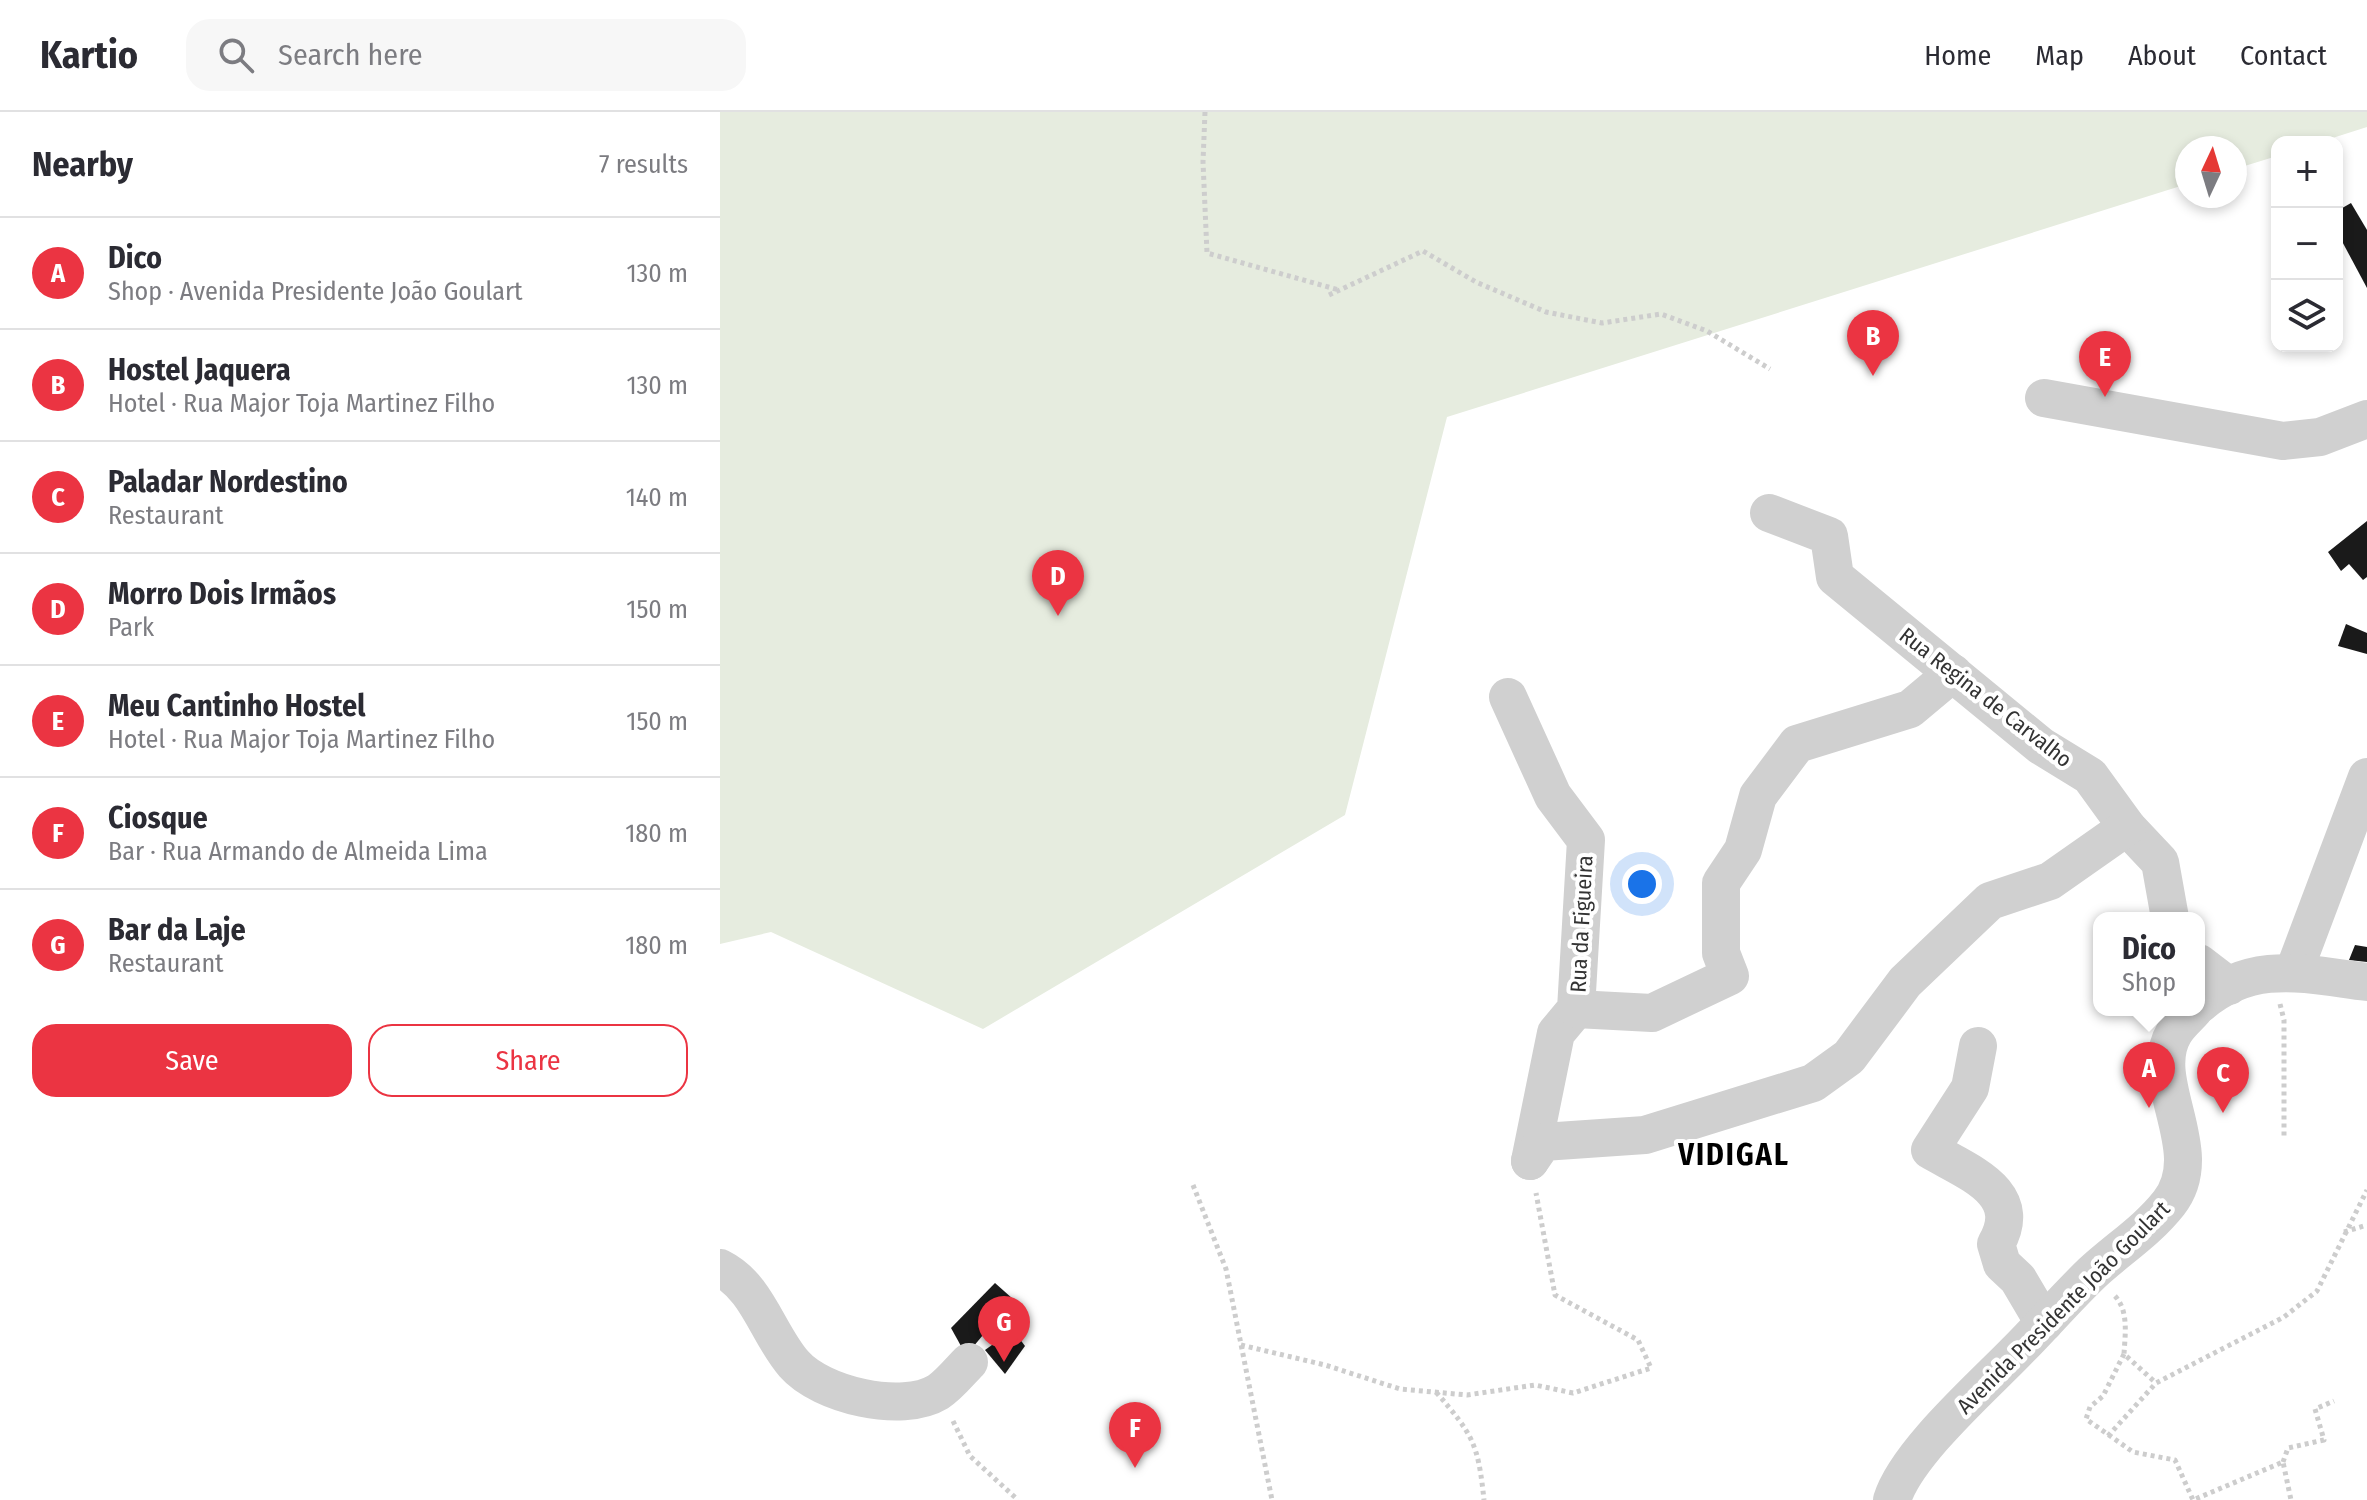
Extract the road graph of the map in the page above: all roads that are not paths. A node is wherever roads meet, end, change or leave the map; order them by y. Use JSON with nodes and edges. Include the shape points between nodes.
{"nodes":[{"id":1,"x":2044,"y":398,"type":"dead end"},
{"id":2,"x":2367,"y":419,"type":"edge"},
{"id":3,"x":1769,"y":513,"type":"dead end"},
{"id":4,"x":1953,"y":673,"type":"junction"},
{"id":5,"x":1508,"y":697,"type":"dead end"},
{"id":6,"x":2367,"y":777,"type":"edge"},
{"id":7,"x":2127,"y":827,"type":"junction"},
{"id":8,"x":2169,"y":912,"type":"edge"},
{"id":9,"x":2284,"y":971,"type":"junction"},
{"id":10,"x":2205,"y":976,"type":"edge"},
{"id":11,"x":2367,"y":982,"type":"edge"},
{"id":12,"x":2214,"y":995,"type":"edge"},
{"id":13,"x":1576,"y":1009,"type":"junction"},
{"id":14,"x":2189,"y":1016,"type":"edge"},
{"id":15,"x":1978,"y":1046,"type":"dead end"},
{"id":16,"x":720,"y":1268,"type":"edge"},
{"id":17,"x":2044,"y":1323,"type":"junction"},
{"id":18,"x":969,"y":1362,"type":"dead end"},
{"id":19,"x":1892,"y":1500,"type":"edge"}],
"edges":[{"from":1,"to":2,"type":"street","via":[[2283,441],[2320,437]]},
{"from":3,"to":4,"type":"street","name":"Rua Regina de Carvalho","via":[[1829,536],[1835,577]]},
{"from":4,"to":7,"type":"street","name":"Rua Regina de Carvalho","via":[[2041,746],[2090,776]]},
{"from":4,"to":13,"type":"street","via":[[1910,709],[1797,744],[1758,796],[1743,850],[1721,883],[1721,953],[1730,976],[1652,1013]]},
{"from":5,"to":13,"type":"street","name":"Rua da Figueira","via":[[1553,796],[1586,840]]},
{"from":6,"to":9,"type":"street"},
{"from":7,"to":8,"type":"street","name":"Rua Regina de Carvalho","via":[[2160,862]]},
{"from":7,"to":13,"type":"street","name":"Rua da Figueira","via":[[2050,881],[1990,901],[1905,982],[1849,1057],[1813,1083],[1645,1135],[1543,1142],[1530,1161],[1556,1033]]},
{"from":9,"to":11,"type":"street"},
{"from":9,"to":12,"type":"street"},
{"from":10,"to":12,"type":"street"},
{"from":14,"to":17,"type":"street","name":"Avenida Presidente João Goulart","via":[[2173,1034],[2167,1069],[2184,1172],[2171,1201]]},
{"from":15,"to":17,"type":"street","via":[[1970,1088],[1930,1150],[1995,1189],[2003,1209],[2004,1229],[1996,1244],[2002,1264],[2018,1279]]},
{"from":16,"to":18,"type":"street","via":[[739,1278],[794,1364],[829,1389],[882,1401],[909,1401],[938,1392]]},
{"from":17,"to":19,"type":"street","name":"Avenida Presidente João Goulart","via":[[1927,1446],[1898,1482]]}]}
